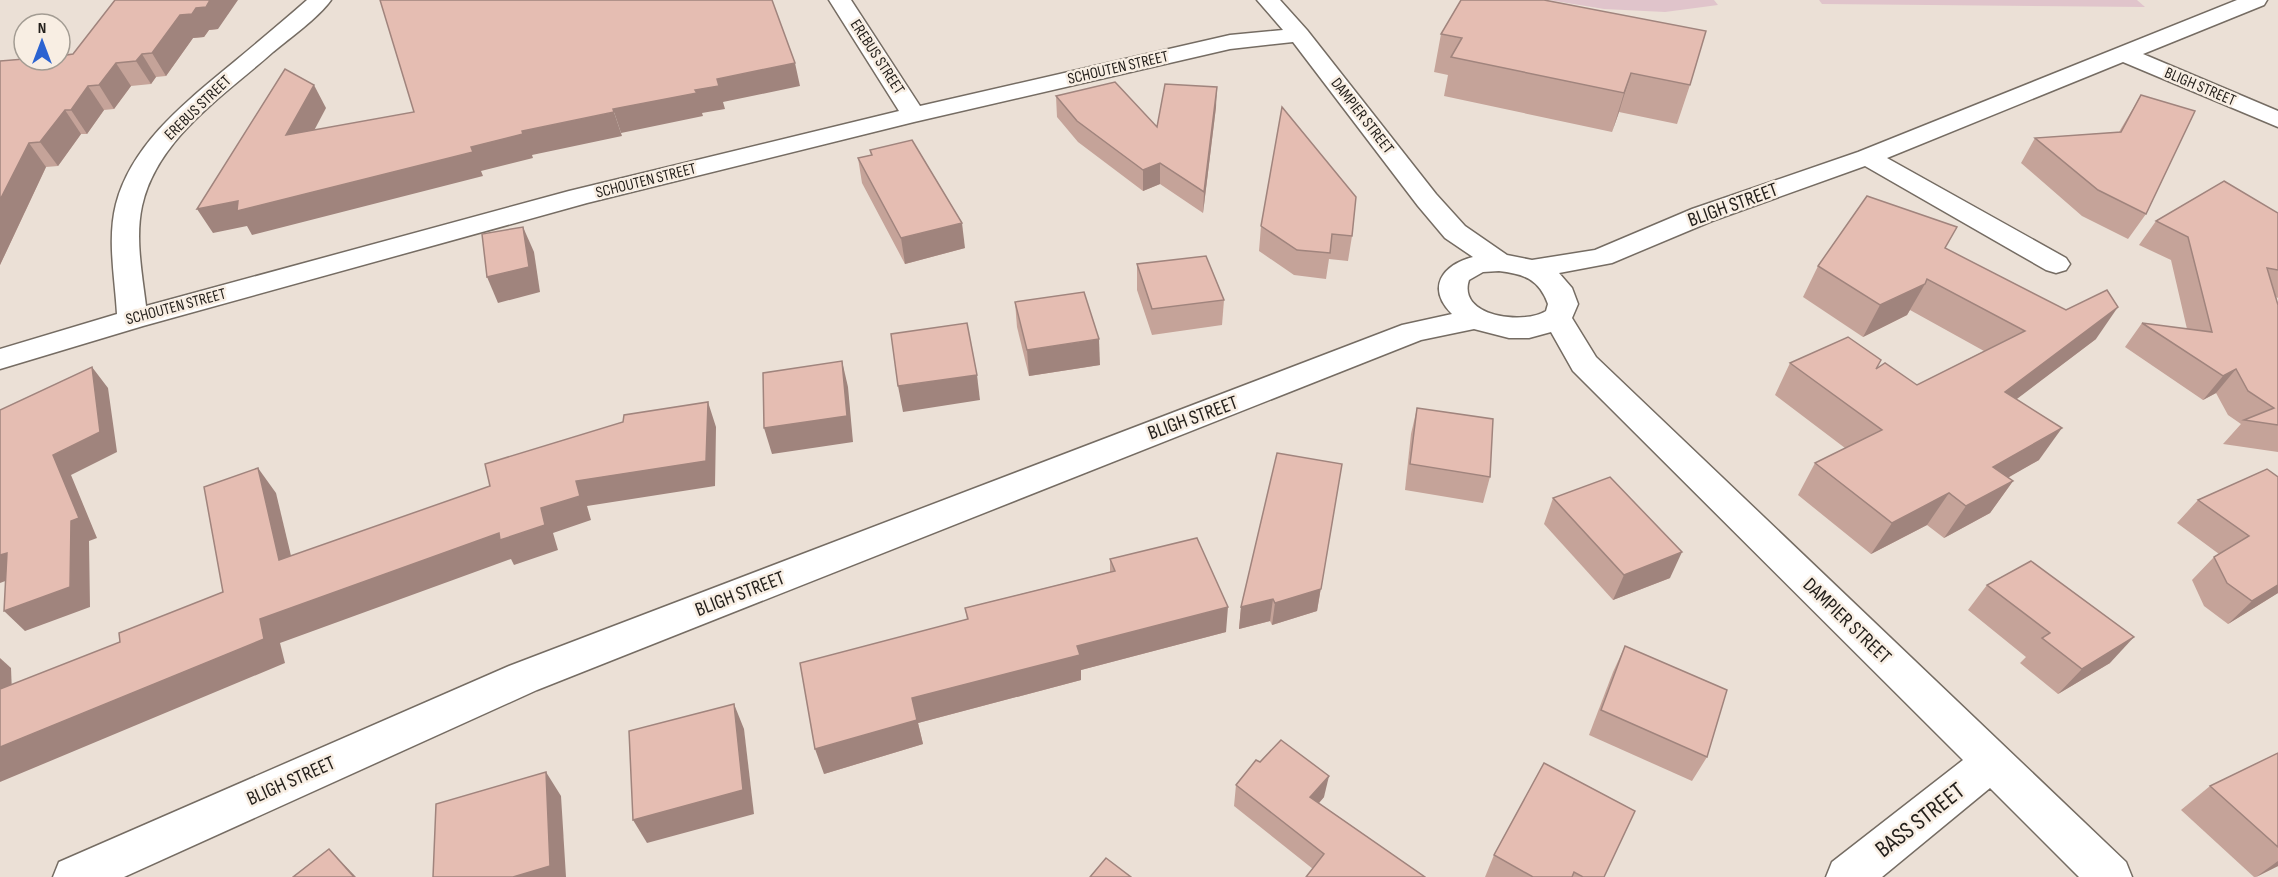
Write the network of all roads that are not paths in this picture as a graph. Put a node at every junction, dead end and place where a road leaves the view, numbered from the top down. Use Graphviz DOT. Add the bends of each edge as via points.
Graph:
graph roads {
  1 [pos="320,0"];
  2 [pos="840,0"];
  3 [pos="1268,0"];
  4 [pos="2256,0"];
  5 [pos="1299,35"];
  6 [pos="2122,53"];
  7 [pos="914,115"];
  8 [pos="2278,120"];
  9 [pos="1867,157"];
  10 [pos="1455,232"];
  11 [pos="1602,257"];
  12 [pos="1499,262"];
  13 [pos="2056,264"];
  14 [pos="1468,268"];
  15 [pos="1532,269"];
  16 [pos="1454,297"];
  17 [pos="1559,307"];
  18 [pos="132,319"];
  19 [pos="1474,319"];
  20 [pos="1511,329"];
  21 [pos="1413,332"];
  22 [pos="0,359"];
  23 [pos="1584,364"];
  24 [pos="1992,762"];
  25 [pos="75,877"];
  26 [pos="1848,877"];
  27 [pos="2110,877"];
  1 -- 18 [label="street, EREBUS STREET" via="180,122 139,179 126,224"];
  2 -- 7 [label="street, EREBUS STREET"];
  3 -- 5 [label="street, DAMPIER STREET"];
  4 -- 6 [label="street, BLIGH STREET"];
  5 -- 7 [label="street, SCHOUTEN STREET" via="1230,42"];
  5 -- 10 [label="street, DAMPIER STREET"];
  6 -- 8 [label="street, BLIGH STREET"];
  6 -- 9 [label="street, BLIGH STREET"];
  7 -- 18 [label="street, SCHOUTEN STREET" via="578,197"];
  9 -- 11 [label="street, BLIGH STREET" via="1702,215"];
  9 -- 13 [label="street"];
  10 -- 12 [label="street"];
  10 -- 14 [label="street"];
  11 -- 15 [label="street"];
  11 -- 17 [label="street"];
  12 -- 14 [label="street"];
  12 -- 15 [label="street"];
  14 -- 16 [label="street" via="1457,275 1452,285"];
  15 -- 17 [label="street" via="1556,286"];
  16 -- 19 [label="street"];
  16 -- 21 [label="street"];
  17 -- 20 [label="street" via="1547,324"];
  17 -- 23 [label="street"];
  18 -- 22 [label="street, SCHOUTEN STREET"];
  19 -- 20 [label="street"];
  19 -- 21 [label="street"];
  20 -- 23 [label="street"];
  21 -- 25 [label="street, BLIGH STREET" via="524,678"];
  23 -- 24 [label="street, DAMPIER STREET"];
  24 -- 26 [label="street, BASS STREET"];
  24 -- 27 [label="street, DAMPIER STREET"];
}
